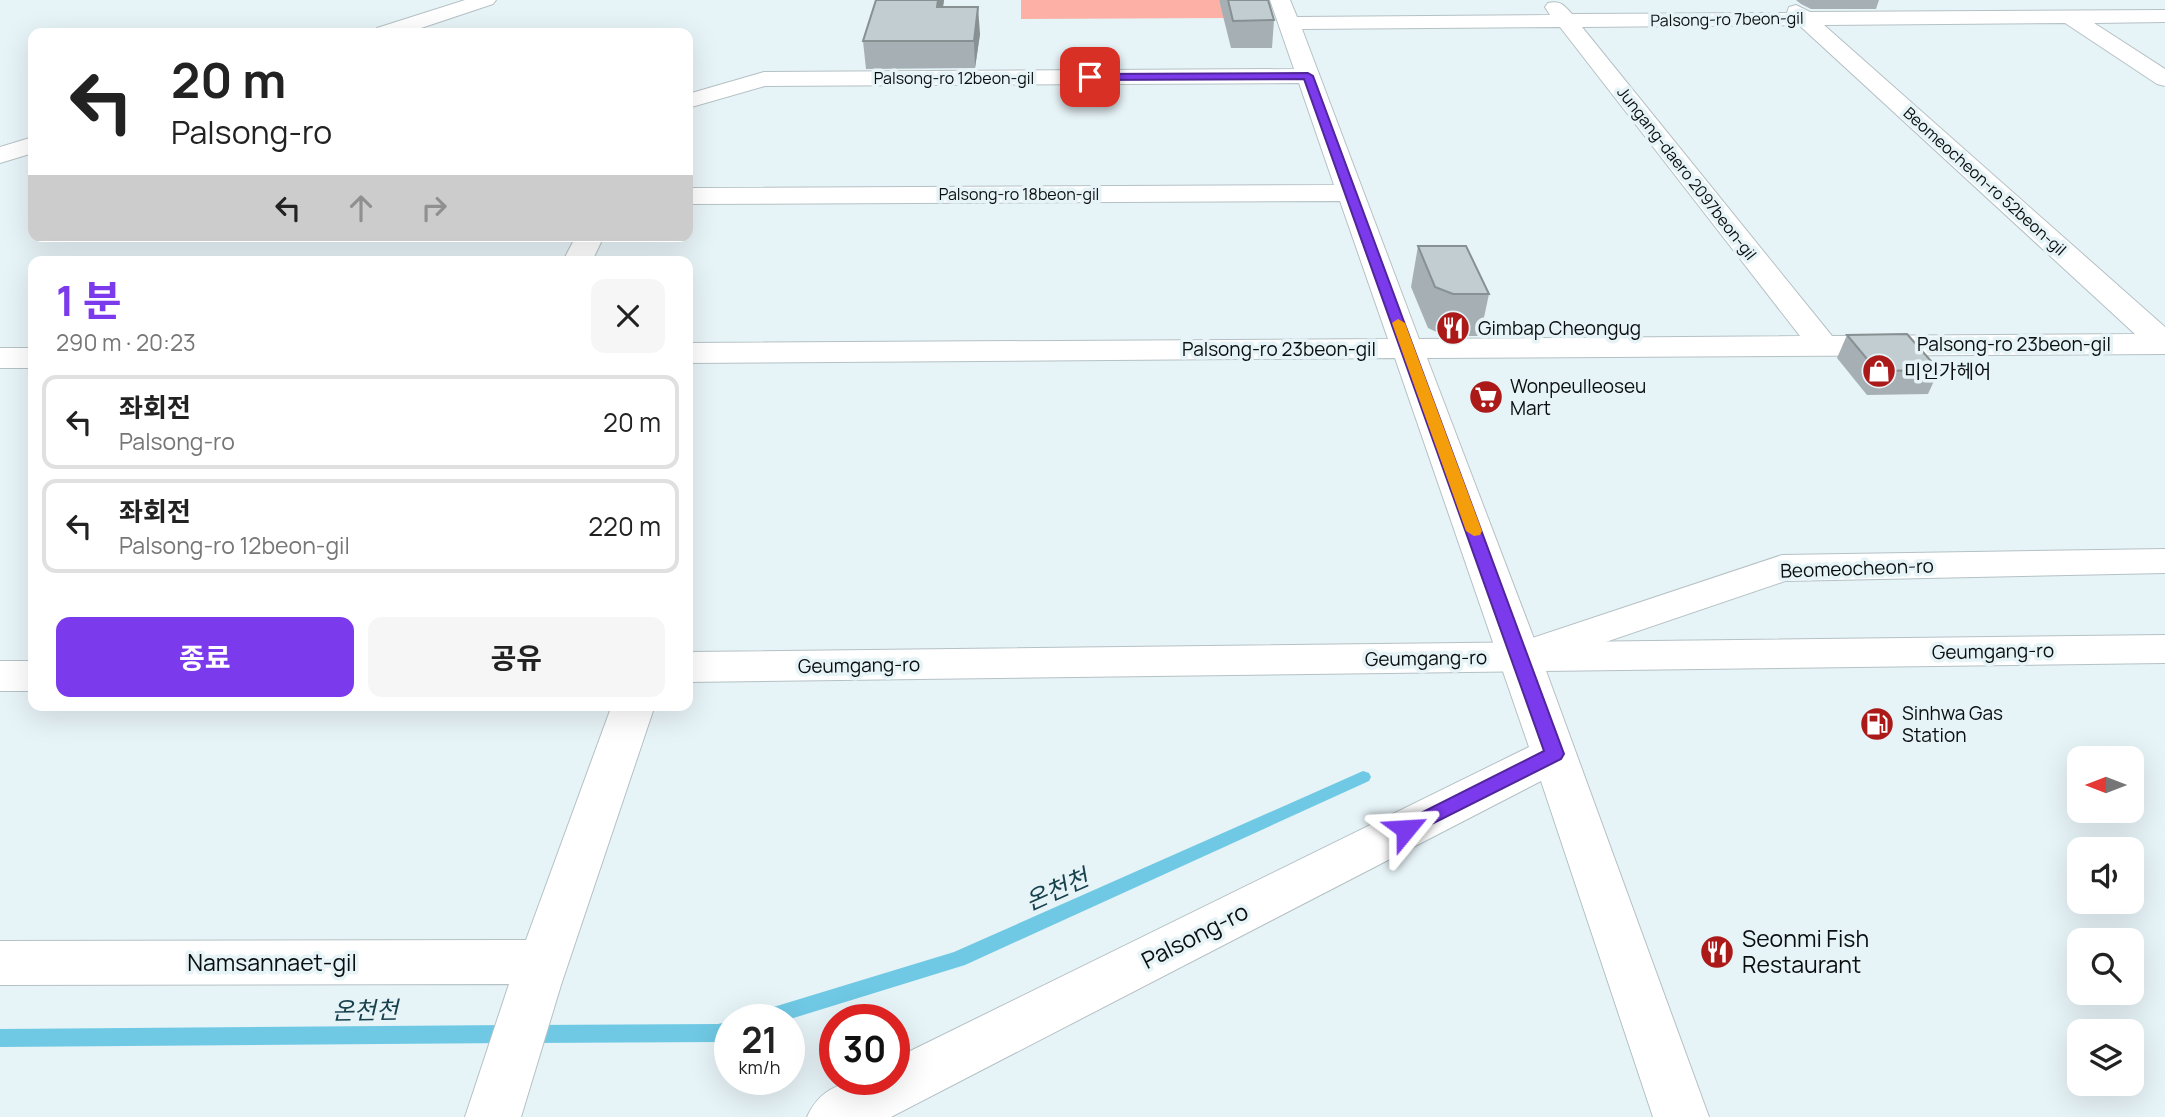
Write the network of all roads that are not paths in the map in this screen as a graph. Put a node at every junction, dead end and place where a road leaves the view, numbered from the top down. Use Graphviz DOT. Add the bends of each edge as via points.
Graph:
graph roads {
  1 [pos="486,0"];
  2 [pos="1549,0"];
  3 [pos="1784,0"];
  4 [pos="1284,12"];
  5 [pos="2165,16"];
  6 [pos="2070,17"];
  7 [pos="1805,19"];
  8 [pos="1566,21"];
  9 [pos="400,28"];
  10 [pos="1308,76"];
  11 [pos="2165,79"];
  12 [pos="693,99"];
  13 [pos="28,147"];
  14 [pos="0,155"];
  15 [pos="1350,193"];
  16 [pos="693,196"];
  17 [pos="2164,344"];
  18 [pos="1824,346"];
  19 [pos="1408,349"];
  20 [pos="693,354"];
  21 [pos="0,358"];
  22 [pos="28,358"];
  23 [pos="2165,561"];
  24 [pos="2165,649"];
  25 [pos="1520,657"];
  26 [pos="693,667"];
  27 [pos="0,676"];
  28 [pos="28,676"];
  29 [pos="632,711"];
  30 [pos="1555,754"];
  31 [pos="0,964"];
  32 [pos="539,974"];
  33 [pos="496,1108"];
  34 [pos="835,1117"];
  35 [pos="1681,1117"];
  1 -- 9 [label="street"];
  2 -- 8 [label="street, Jungang-daero 2097beon-gil"];
  3 -- 7 [label="street, Beomeocheon-ro 52beon-gil"];
  4 -- 8 [label="street, Palsong-ro 7beon-gil"];
  4 -- 10 [label="street"];
  5 -- 6 [label="street, Palsong-ro 7beon-gil"];
  6 -- 7 [label="street, Palsong-ro 7beon-gil"];
  6 -- 11 [label="street"];
  7 -- 8 [label="street, Palsong-ro 7beon-gil"];
  7 -- 17 [label="street, Beomeocheon-ro 52beon-gil"];
  8 -- 18 [label="street, Jungang-daero 2097beon-gil"];
  10 -- 12 [label="street, Palsong-ro 12beon-gil" via="764,79"];
  10 -- 15 [label="street"];
  13 -- 14 [label="street"];
  15 -- 16 [label="street, Palsong-ro 18beon-gil"];
  15 -- 19 [label="street"];
  17 -- 18 [label="street, Palsong-ro 23beon-gil"];
  18 -- 19 [label="street, Palsong-ro 23beon-gil"];
  19 -- 20 [label="street, Palsong-ro 23beon-gil"];
  19 -- 25 [label="street"];
  21 -- 22 [label="street"];
  23 -- 25 [label="street, Beomeocheon-ro" via="1782,568"];
  24 -- 25 [label="street, Geumgang-ro"];
  25 -- 26 [label="street, Geumgang-ro"];
  25 -- 30 [label="street"];
  27 -- 28 [label="street"];
  29 -- 32 [label="street"];
  30 -- 34 [label="street, Palsong-ro"];
  30 -- 35 [label="street"];
  31 -- 32 [label="street, Namsannaet-gil"];
  32 -- 33 [label="street"];
}
